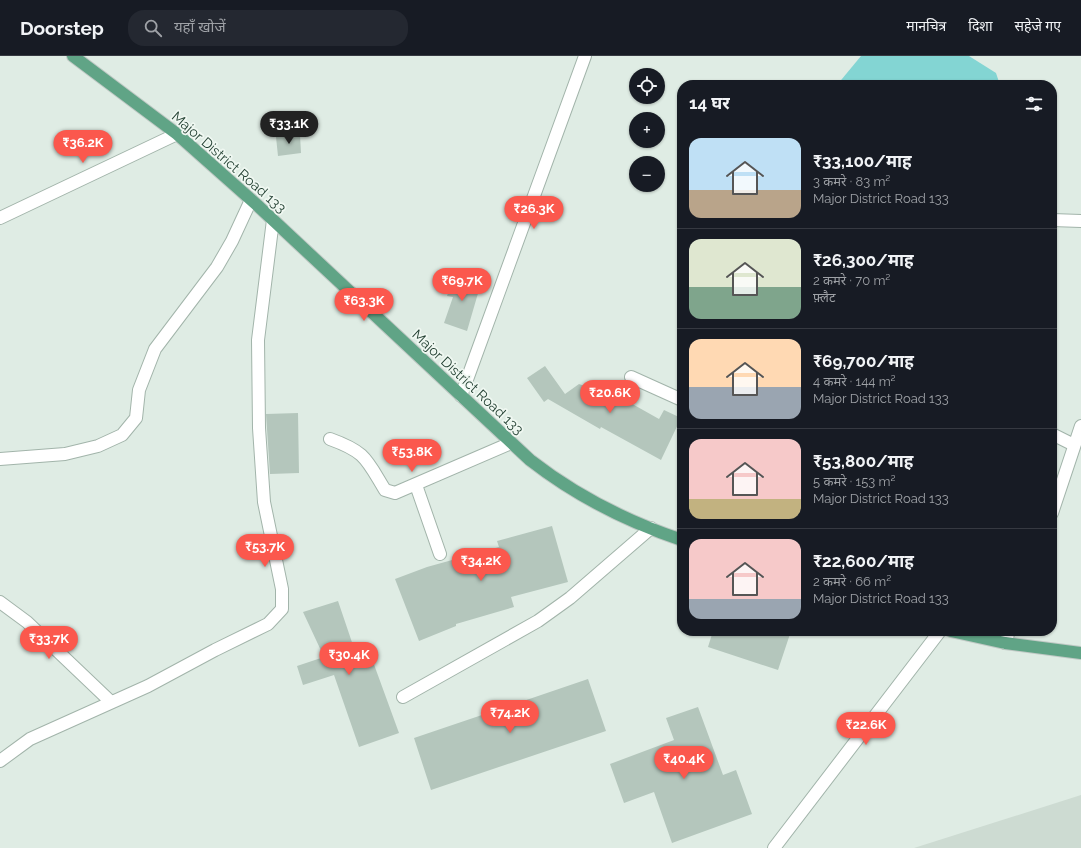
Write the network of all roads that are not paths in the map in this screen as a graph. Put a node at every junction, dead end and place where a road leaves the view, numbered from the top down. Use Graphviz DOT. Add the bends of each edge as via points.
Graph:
graph roads {
  1 [pos="73,56"];
  2 [pos="585,56"];
  3 [pos="177,134"];
  4 [pos="251,200"];
  5 [pos="0,218"];
  6 [pos="273,220"];
  7 [pos="1057,220"];
  8 [pos="1081,221"];
  9 [pos="630,377"];
  10 [pos="461,396"];
  11 [pos="677,398"];
  12 [pos="1081,426"];
  13 [pos="1057,436"];
  14 [pos="330,439"];
  15 [pos="511,443"];
  16 [pos="1074,445"];
  17 [pos="0,460"];
  18 [pos="416,485"];
  19 [pos="1057,498"];
  20 [pos="651,528"];
  21 [pos="677,538"];
  22 [pos="440,554"];
  23 [pos="0,602"];
  24 [pos="936,636"];
  25 [pos="974,636"];
  26 [pos="1007,636"];
  27 [pos="1005,643"];
  28 [pos="1081,653"];
  29 [pos="403,697"];
  30 [pos="111,702"];
  31 [pos="0,761"];
  32 [pos="774,848"];
  1 -- 3 [label="main road, Major District Road 133"];
  2 -- 10 [label="street"];
  3 -- 4 [label="main road, Major District Road 133"];
  3 -- 5 [label="street"];
  4 -- 6 [label="main road, Major District Road 133"];
  4 -- 17 [label="street" via="217,267 154,349 138,390 136,418 122,435 98,446 65,454"];
  6 -- 10 [label="main road, Major District Road 133"];
  6 -- 30 [label="street" via="258,340 259,428 264,502 282,589 282,609 268,624 148,686"];
  7 -- 8 [label="street"];
  9 -- 11 [label="street"];
  10 -- 15 [label="main road, Major District Road 133"];
  12 -- 16 [label="street"];
  13 -- 16 [label="street"];
  14 -- 18 [label="street" via="350,446 364,456 385,490 395,492"];
  15 -- 18 [label="street"];
  15 -- 20 [label="main road, Major District Road 133" via="549,474 591,500"];
  16 -- 19 [label="street"];
  18 -- 22 [label="street"];
  20 -- 21 [label="main road, Major District Road 133"];
  20 -- 29 [label="street" via="570,598 538,621"];
  23 -- 30 [label="street" via="27,622"];
  24 -- 32 [label="street"];
  25 -- 27 [label="main road"];
  26 -- 27 [label="street"];
  27 -- 28 [label="main road"];
  30 -- 31 [label="street" via="30,739"];
}
